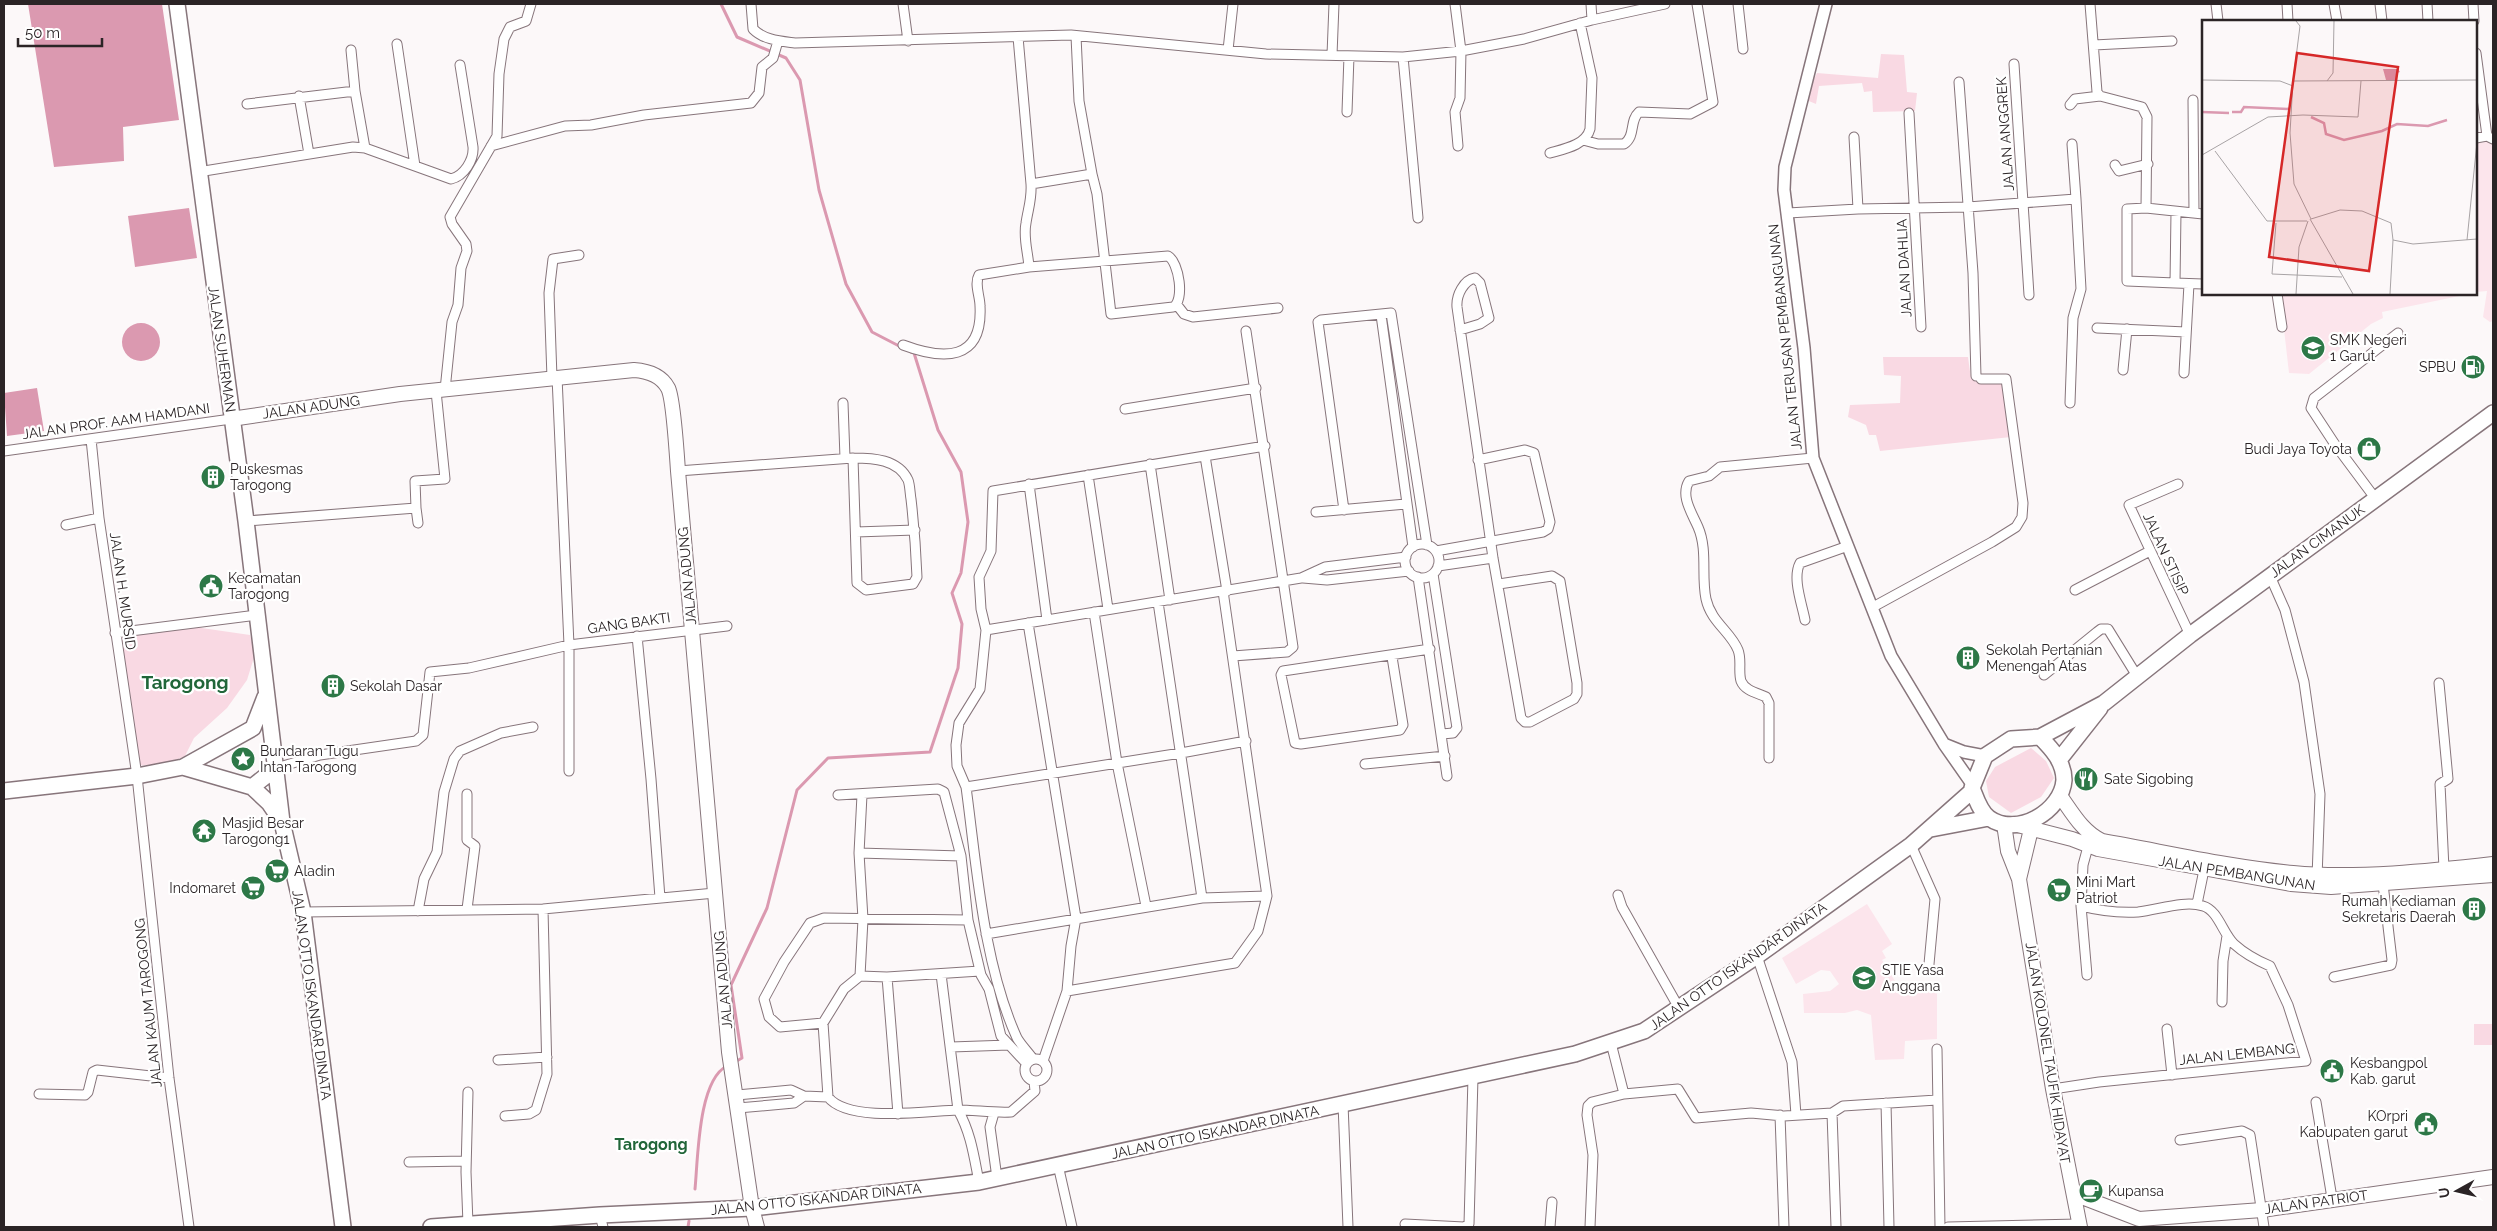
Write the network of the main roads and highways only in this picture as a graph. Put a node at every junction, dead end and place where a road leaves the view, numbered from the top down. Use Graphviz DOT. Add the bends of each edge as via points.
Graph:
graph roads {
  1 [pos="177,4"];
  2 [pos="2493,413"];
  3 [pos="232,419"];
  4 [pos="266,695"];
  5 [pos="2104,703"];
  6 [pos="253,728"];
  7 [pos="2040,737"];
  8 [pos="272,741"];
  9 [pos="207,753"];
  10 [pos="2059,760"];
  11 [pos="183,767"];
  12 [pos="276,768"];
  13 [pos="210,774"];
  14 [pos="252,787"];
  15 [pos="1972,787"];
  16 [pos="4,791"];
  17 [pos="2061,797"];
  18 [pos="1989,818"];
  19 [pos="282,822"];
  20 [pos="2009,824"];
  21 [pos="2079,824"];
  22 [pos="2032,825"];
  23 [pos="1930,829"];
  24 [pos="2072,839"];
  25 [pos="2091,841"];
  26 [pos="2493,864"];
  27 [pos="2453,872"];
  28 [pos="2493,876"];
  29 [pos="2019,879"];
  30 [pos="2317,880"];
  31 [pos="2493,1177"];
  32 [pos="2074,1194"];
  33 [pos="752,1208"];
  34 [pos="602,1221"];
  35 [pos="2160,1222"];
  36 [pos="2135,1223"];
  37 [pos="477,1225"];
  38 [pos="2080,1225"];
  39 [pos="343,1227"];
  40 [pos="431,1227"];
  41 [pos="757,1227"];
  1 -- 3 [label="main road, JALAN SUHERMAN"];
  2 -- 5 [label="main road, JALAN CIMANUK" via="2190,635"];
  3 -- 4 [label="main road, JALAN SUHERMAN"];
  3 -- 33 [label="main road, JALAN ADUNG" via="441,390 634,370 658,377 669,389 729,1052"];
  4 -- 6 [label="main road"];
  4 -- 8 [label="main road, JALAN SUHERMAN"];
  5 -- 7 [label="main road"];
  5 -- 10 [label="main road"];
  6 -- 8 [label="main road"];
  6 -- 9 [label="main road"];
  7 -- 10 [label="main road"];
  7 -- 15 [label="main road" via="2011,739 1985,756"];
  8 -- 12 [label="main road"];
  9 -- 11 [label="main road"];
  9 -- 13 [label="main road" via="206,764"];
  10 -- 17 [label="main road" via="2064,778"];
  11 -- 13 [label="main road, JALAN OTTO ISKANDAR DINATA"];
  11 -- 16 [label="main road, JALAN OTTO ISKANDAR DINATA" via="137,776"];
  12 -- 14 [label="main road"];
  12 -- 19 [label="main road"];
  13 -- 14 [label="main road, JALAN OTTO ISKANDAR DINATA"];
  14 -- 19 [label="main road, JALAN OTTO ISKANDAR DINATA"];
  15 -- 18 [label="main road"];
  15 -- 23 [label="main road, JALAN OTTO ISKANDAR DINATA"];
  17 -- 21 [label="main road, JALAN PEMBANGUNAN"];
  17 -- 22 [label="main road"];
  18 -- 20 [label="main road"];
  18 -- 23 [label="main road"];
  19 -- 39 [label="main road, JALAN OTTO ISKANDAR DINATA" via="303,912"];
  20 -- 22 [label="main road"];
  20 -- 29 [label="main road" via="2008,851"];
  21 -- 24 [label="main road"];
  21 -- 25 [label="main road, JALAN PEMBANGUNAN"];
  22 -- 24 [label="main road, JALAN PEMBANGUNAN"];
  22 -- 29 [label="main road"];
  23 -- 33 [label="main road, JALAN OTTO ISKANDAR DINATA" via="1757,956 1644,1031 1612,1043 1474,1077 979,1182"];
  24 -- 25 [label="main road, JALAN PEMBANGUNAN"];
  25 -- 30 [label="main road, JALAN PEMBANGUNAN" via="2098,849 2205,865 2291,884"];
  26 -- 27 [label="main road, JALAN PEMBANGUNAN"];
  27 -- 28 [label="main road, JALAN PEMBANGUNAN"];
  27 -- 30 [label="main road, JALAN PEMBANGUNAN"];
  27 -- 30 [label="main road, JALAN PEMBANGUNAN" via="2383,884"];
  29 -- 32 [label="main road, JALAN KOLONEL TAUFIK HIDAYAT" via="2067,1170"];
  31 -- 35 [label="main road, JALAN PATRIOT"];
  32 -- 36 [label="main road, JALAN PATRIOT"];
  32 -- 38 [label="main road, JALAN KOLONEL TAUFIK HIDAYAT"];
  33 -- 34 [label="main road, JALAN OTTO ISKANDAR DINATA"];
  33 -- 41 [label="main road, JALAN ADUNG"];
  34 -- 37 [label="main road, JALAN OTTO ISKANDAR DINATA"];
  35 -- 36 [label="main road, JALAN PATRIOT"];
  37 -- 40 [label="main road, JALAN OTTO ISKANDAR DINATA"];
}
